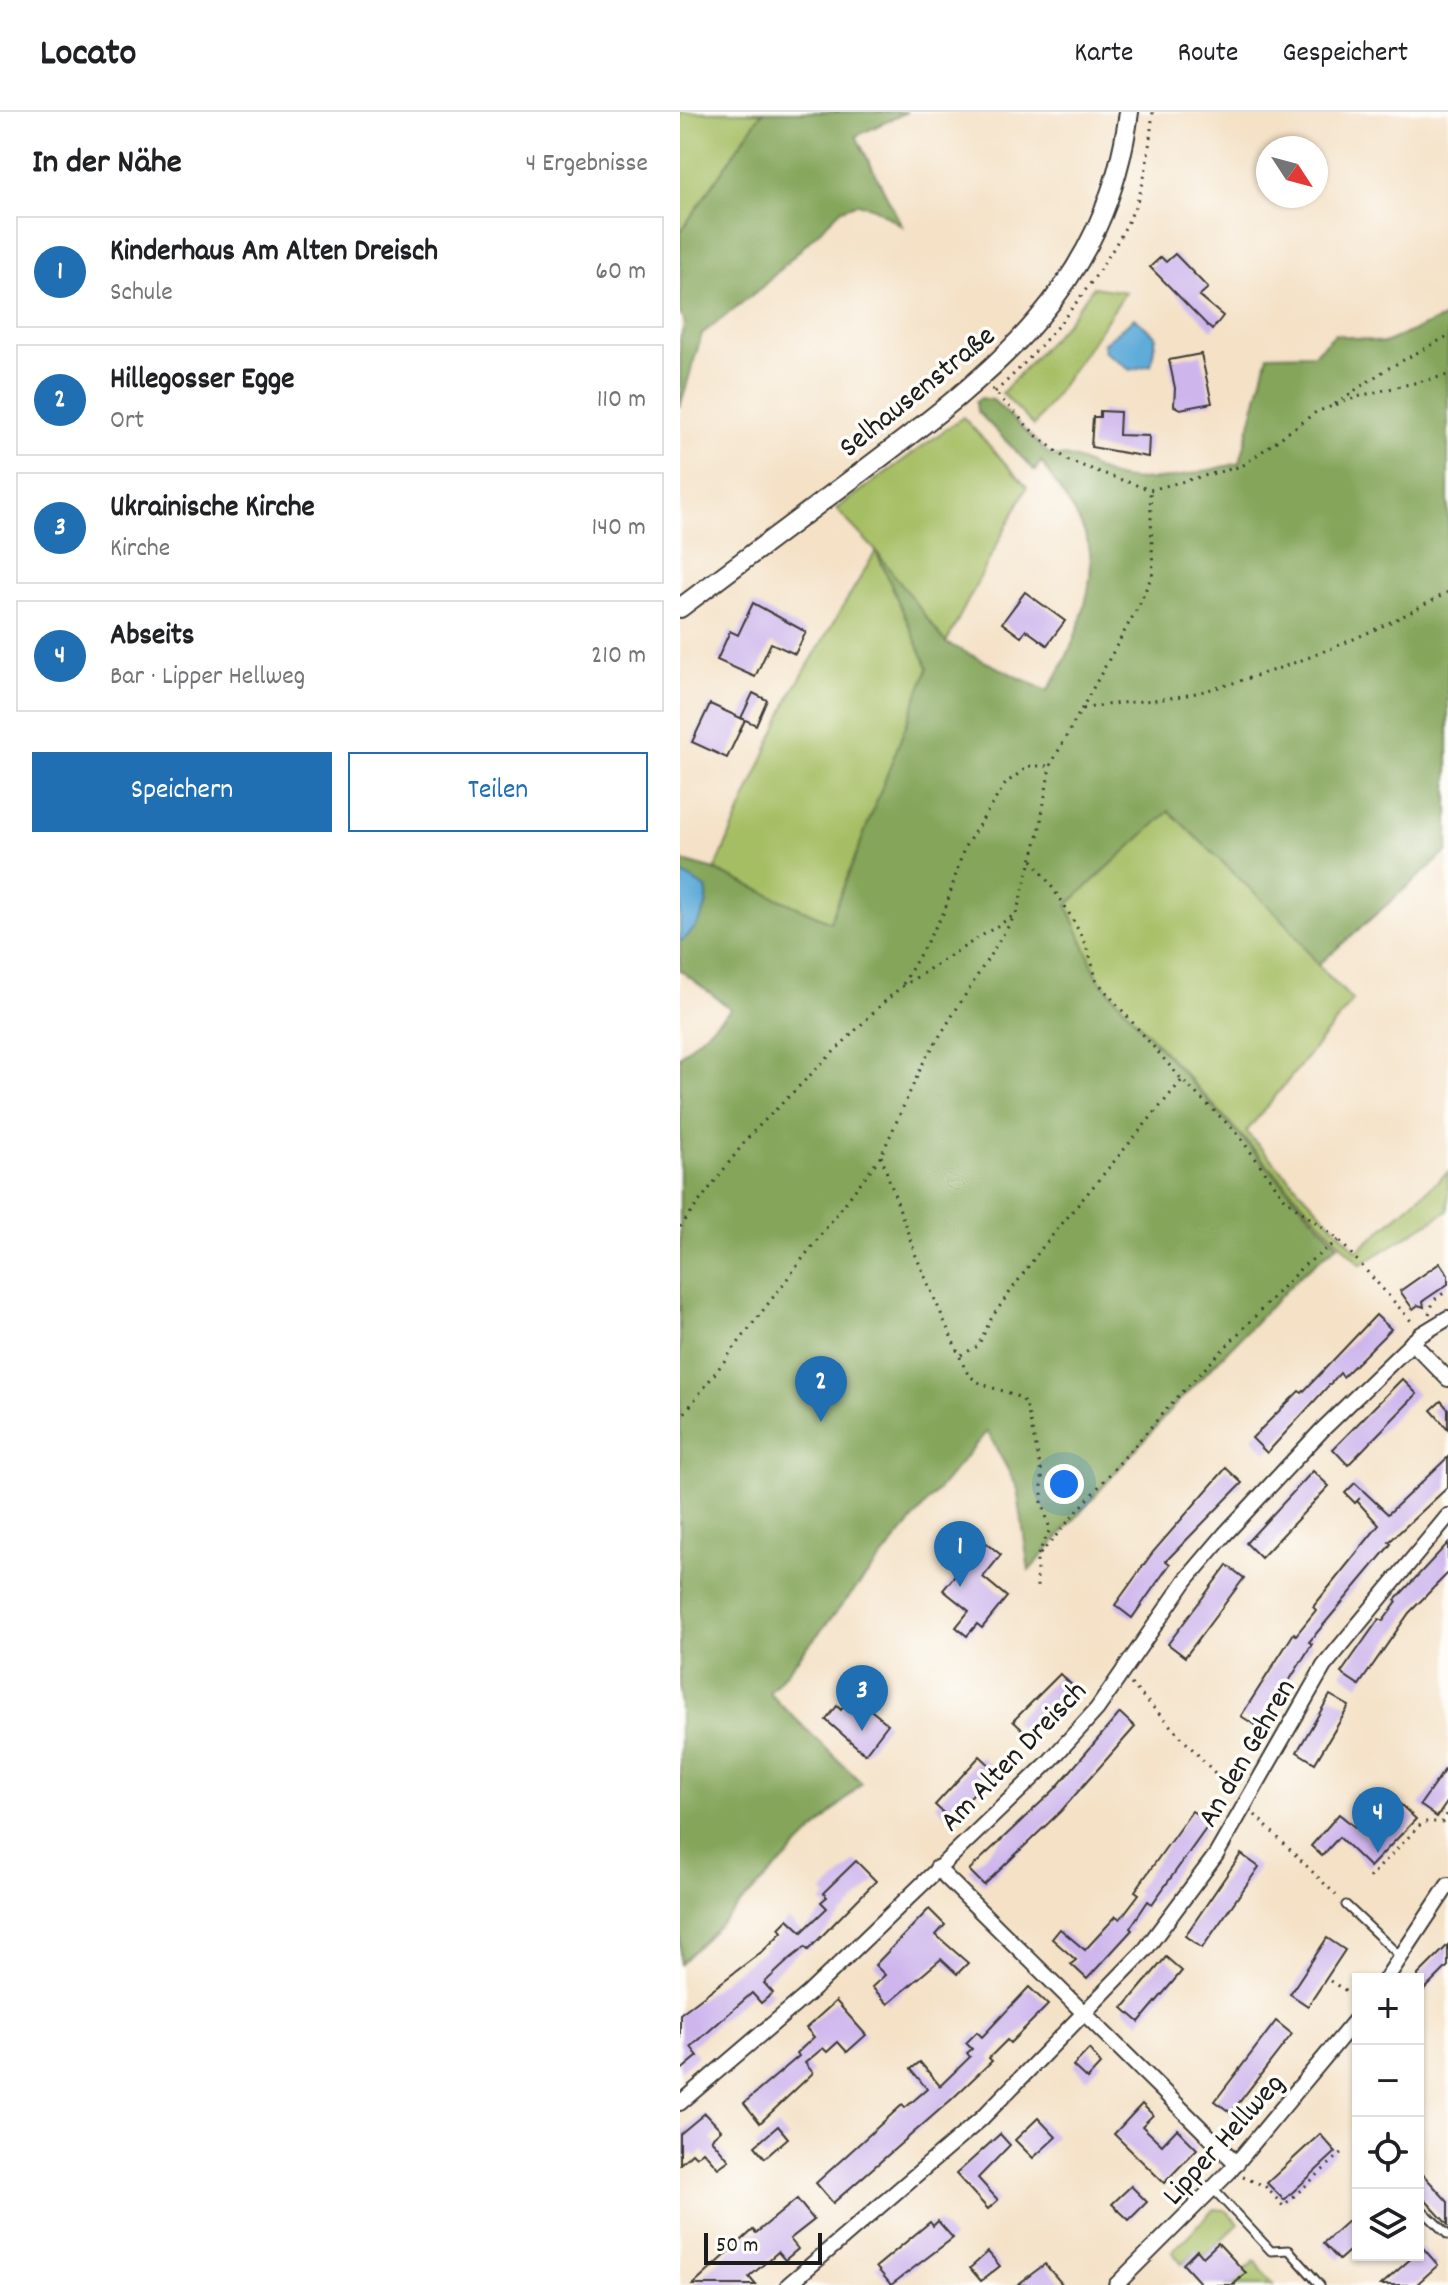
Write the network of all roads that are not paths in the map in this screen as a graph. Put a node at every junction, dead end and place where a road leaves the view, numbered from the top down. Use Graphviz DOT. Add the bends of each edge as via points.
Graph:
graph roads {
  1 [pos="1129,112"];
  2 [pos="680,608"];
  3 [pos="1448,1318"];
  4 [pos="1421,1334"];
  5 [pos="1448,1379"];
  6 [pos="1448,1516"];
  7 [pos="937,1868"];
  8 [pos="1448,1885"];
  9 [pos="1346,1905"];
  10 [pos="1401,1957"];
  11 [pos="1390,1973"];
  12 [pos="1086,2013"];
  13 [pos="1352,2024"];
  14 [pos="680,2103"];
  15 [pos="1234,2168"];
  16 [pos="1214,2190"];
  17 [pos="1424,2212"];
  18 [pos="1448,2235"];
  19 [pos="788,2285"];
  20 [pos="1116,2285"];
  21 [pos="1320,2285"];
  1 -- 2 [label="street, Selhausenstraße" via="1120,167 1100,224 1073,273 1019,342 957,400"];
  3 -- 4 [label="street, Am Alten Dreisch"];
  4 -- 5 [label="street"];
  4 -- 7 [label="street, Am Alten Dreisch" via="1322,1430 1210,1551 1065,1746"];
  6 -- 12 [label="street, An den Gehren" via="1324,1666 1216,1855 1165,1926"];
  7 -- 12 [label="street"];
  7 -- 14 [label="street, Am Alten Dreisch" via="809,1993"];
  8 -- 10 [label="street"];
  9 -- 10 [label="lane"];
  10 -- 11 [label="street"];
  12 -- 15 [label="street"];
  12 -- 19 [label="street, An den Gehren" via="949,2148"];
  13 -- 15 [label="street, Lipper Hellweg"];
  15 -- 16 [label="street, Lipper Hellweg"];
  16 -- 20 [label="street, Lipper Hellweg"];
  16 -- 21 [label="lane" via="1271,2251 1289,2250"];
  17 -- 18 [label="lane"];
}
